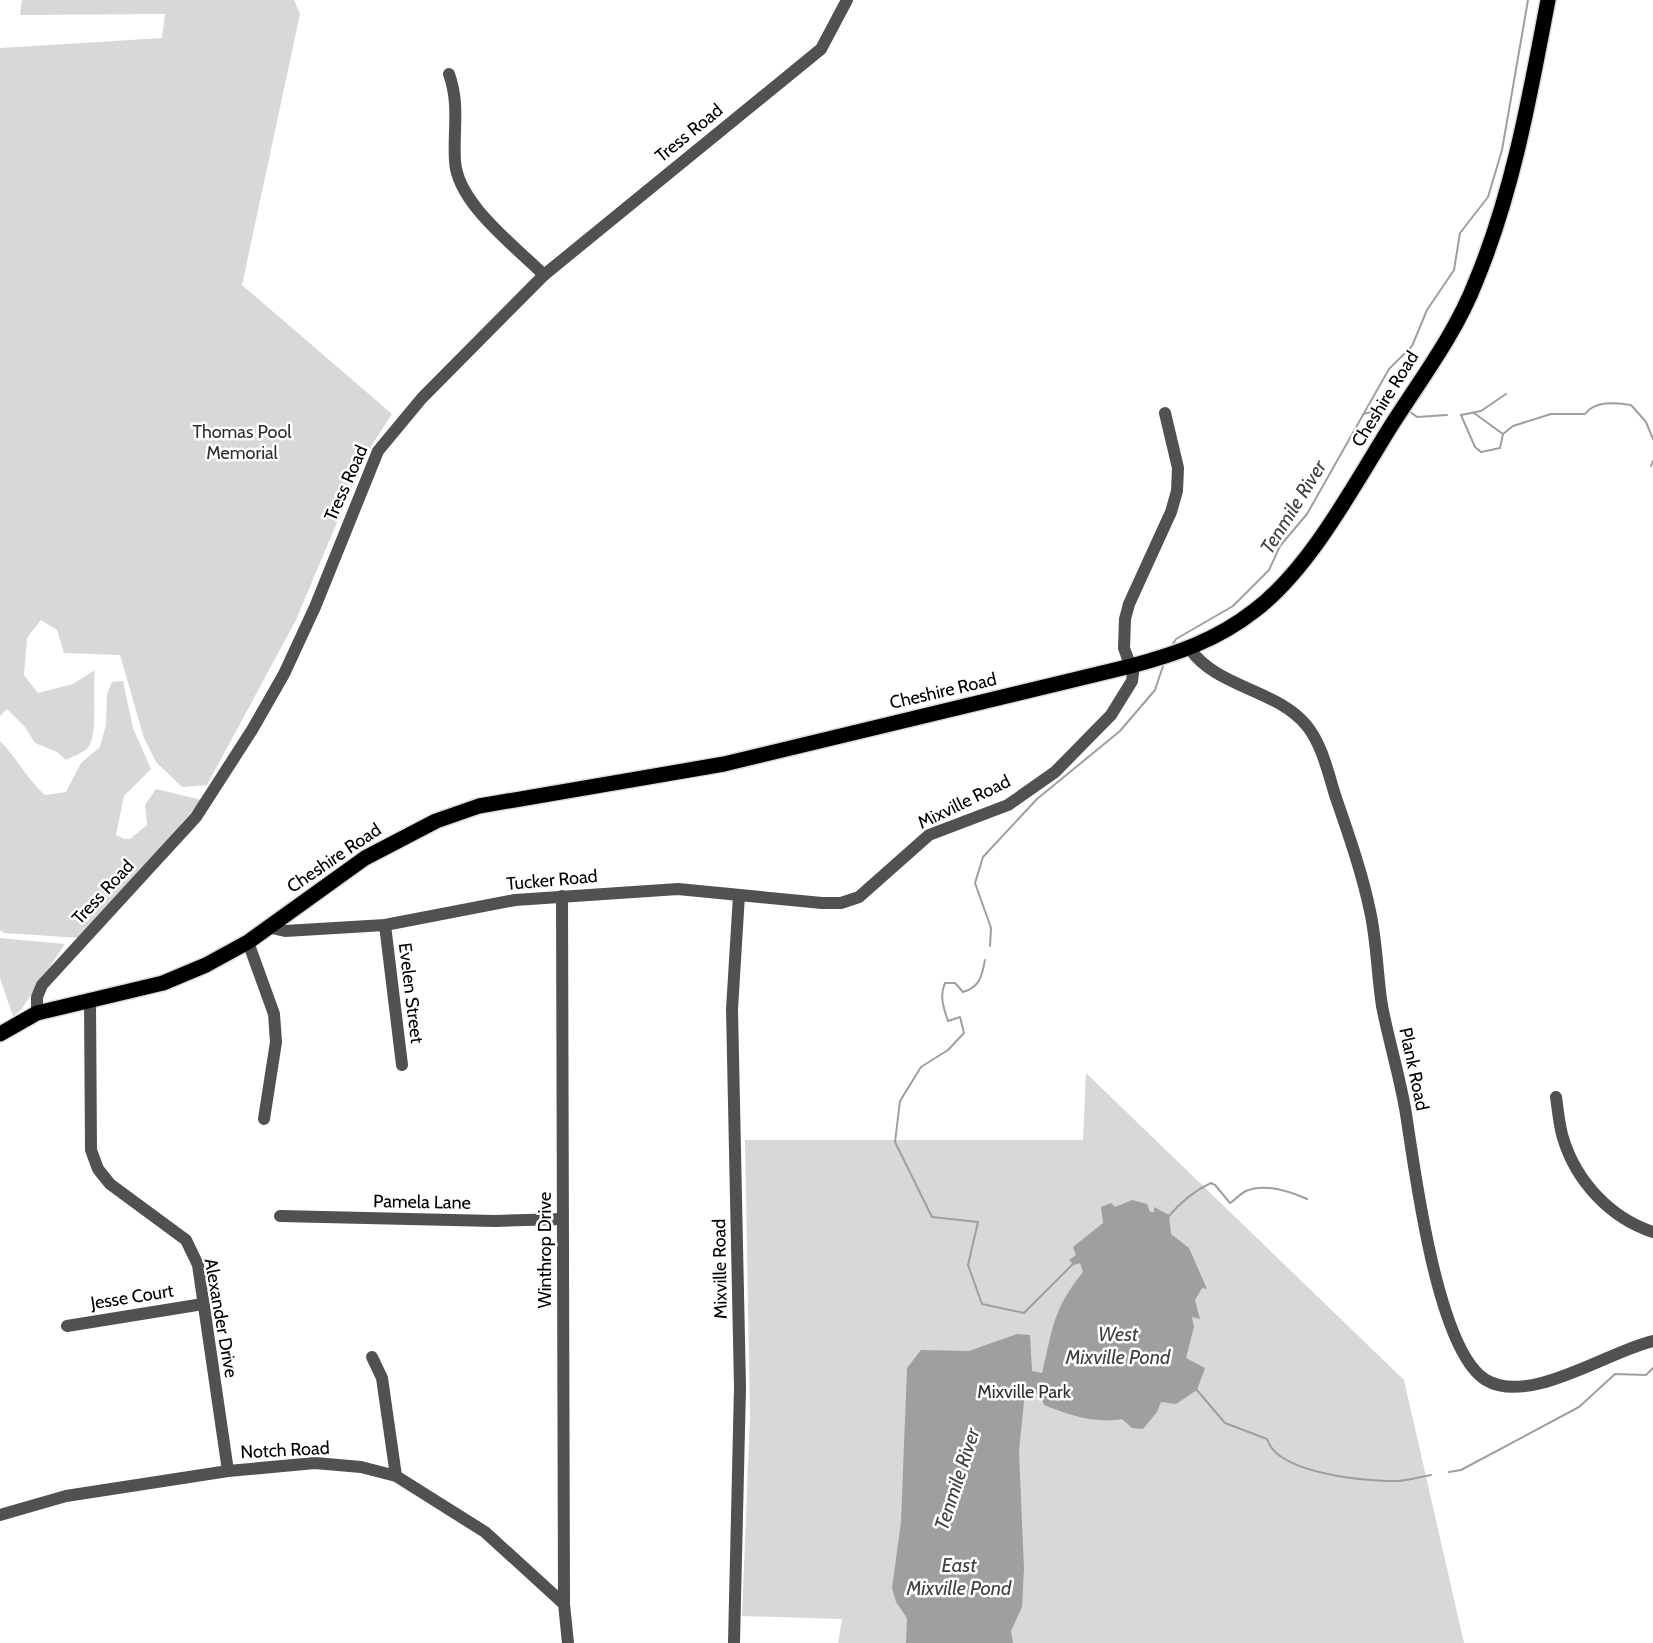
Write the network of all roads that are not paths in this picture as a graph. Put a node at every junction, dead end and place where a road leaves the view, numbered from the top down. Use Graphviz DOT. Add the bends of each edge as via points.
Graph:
graph roads {
  1 [pos="847,0"];
  2 [pos="1548,0"];
  3 [pos="449,75"];
  4 [pos="544,274"];
  5 [pos="1165,413"];
  6 [pos="1190,649"];
  7 [pos="1131,666"];
  8 [pos="739,895"];
  9 [pos="562,896"];
  10 [pos="841,903"];
  11 [pos="384,925"];
  12 [pos="268,927"];
  13 [pos="248,942"];
  14 [pos="90,1000"];
  15 [pos="37,1013"];
  16 [pos="0,1034"];
  17 [pos="402,1065"];
  18 [pos="1556,1097"];
  19 [pos="264,1119"];
  20 [pos="280,1216"];
  21 [pos="562,1219"];
  22 [pos="1653,1232"];
  23 [pos="203,1304"];
  24 [pos="66,1326"];
  25 [pos="1653,1341"];
  26 [pos="372,1357"];
  27 [pos="228,1471"];
  28 [pos="396,1476"];
  29 [pos="0,1515"];
  30 [pos="564,1604"];
  31 [pos="568,1643"];
  32 [pos="734,1643"];
  1 -- 4 [label="street, Tress Road" via="821,49"];
  2 -- 6 [label="main road, Cheshire Road" via="1513,170 1476,282 1455,325 1291,576 1255,611"];
  3 -- 4 [label="street" via="456,95 455,162 459,179 477,207"];
  4 -- 15 [label="street, Tress Road" via="422,398 378,451 315,607 252,730 196,817 42,985"];
  5 -- 7 [label="street" via="1178,468 1177,491 1125,619 1124,648"];
  6 -- 7 [label="main road, Cheshire Road"];
  6 -- 25 [label="street, Plank Road" via="1211,668 1295,713 1322,754 1370,911 1383,1009 1401,1084 1433,1261 1452,1331 1468,1363 1486,1380 1523,1386"];
  7 -- 10 [label="street, Mixville Road" via="1132,681 1112,715 1054,772 1008,805 929,835 859,897"];
  7 -- 12 [label="main road, Cheshire Road" via="724,764 479,806 436,822 364,858"];
  8 -- 9 [label="street, Tucker Road" via="678,889"];
  8 -- 10 [label="street, Tucker Road"];
  8 -- 32 [label="street, Mixville Road" via="732,1009 740,1387"];
  9 -- 11 [label="street, Tucker Road" via="515,900"];
  9 -- 21 [label="street, Winthrop Drive"];
  11 -- 12 [label="street, Tucker Road" via="285,931"];
  11 -- 17 [label="street, Evelen Street"];
  12 -- 13 [label="main road, Cheshire Road"];
  13 -- 14 [label="main road, Cheshire Road" via="206,966 163,983"];
  13 -- 19 [label="street" via="274,1014 276,1042"];
  14 -- 15 [label="main road, Cheshire Road"];
  14 -- 23 [label="street, Alexander Drive" via="91,1150 98,1169 110,1184 186,1240 198,1265"];
  15 -- 16 [label="main road, Cheshire Road"];
  18 -- 22 [label="street" via="1563,1138 1586,1186 1634,1225"];
  20 -- 21 [label="street, Pamela Lane"];
  21 -- 30 [label="street, Winthrop Drive"];
  23 -- 24 [label="street, Jesse Court"];
  23 -- 27 [label="street, Alexander Drive"];
  26 -- 28 [label="street" via="382,1378"];
  27 -- 28 [label="street, Notch Road" via="315,1463 361,1467"];
  27 -- 29 [label="street, Notch Road" via="66,1496"];
  28 -- 30 [label="street, Notch Road" via="485,1532"];
  30 -- 31 [label="street"];
}
